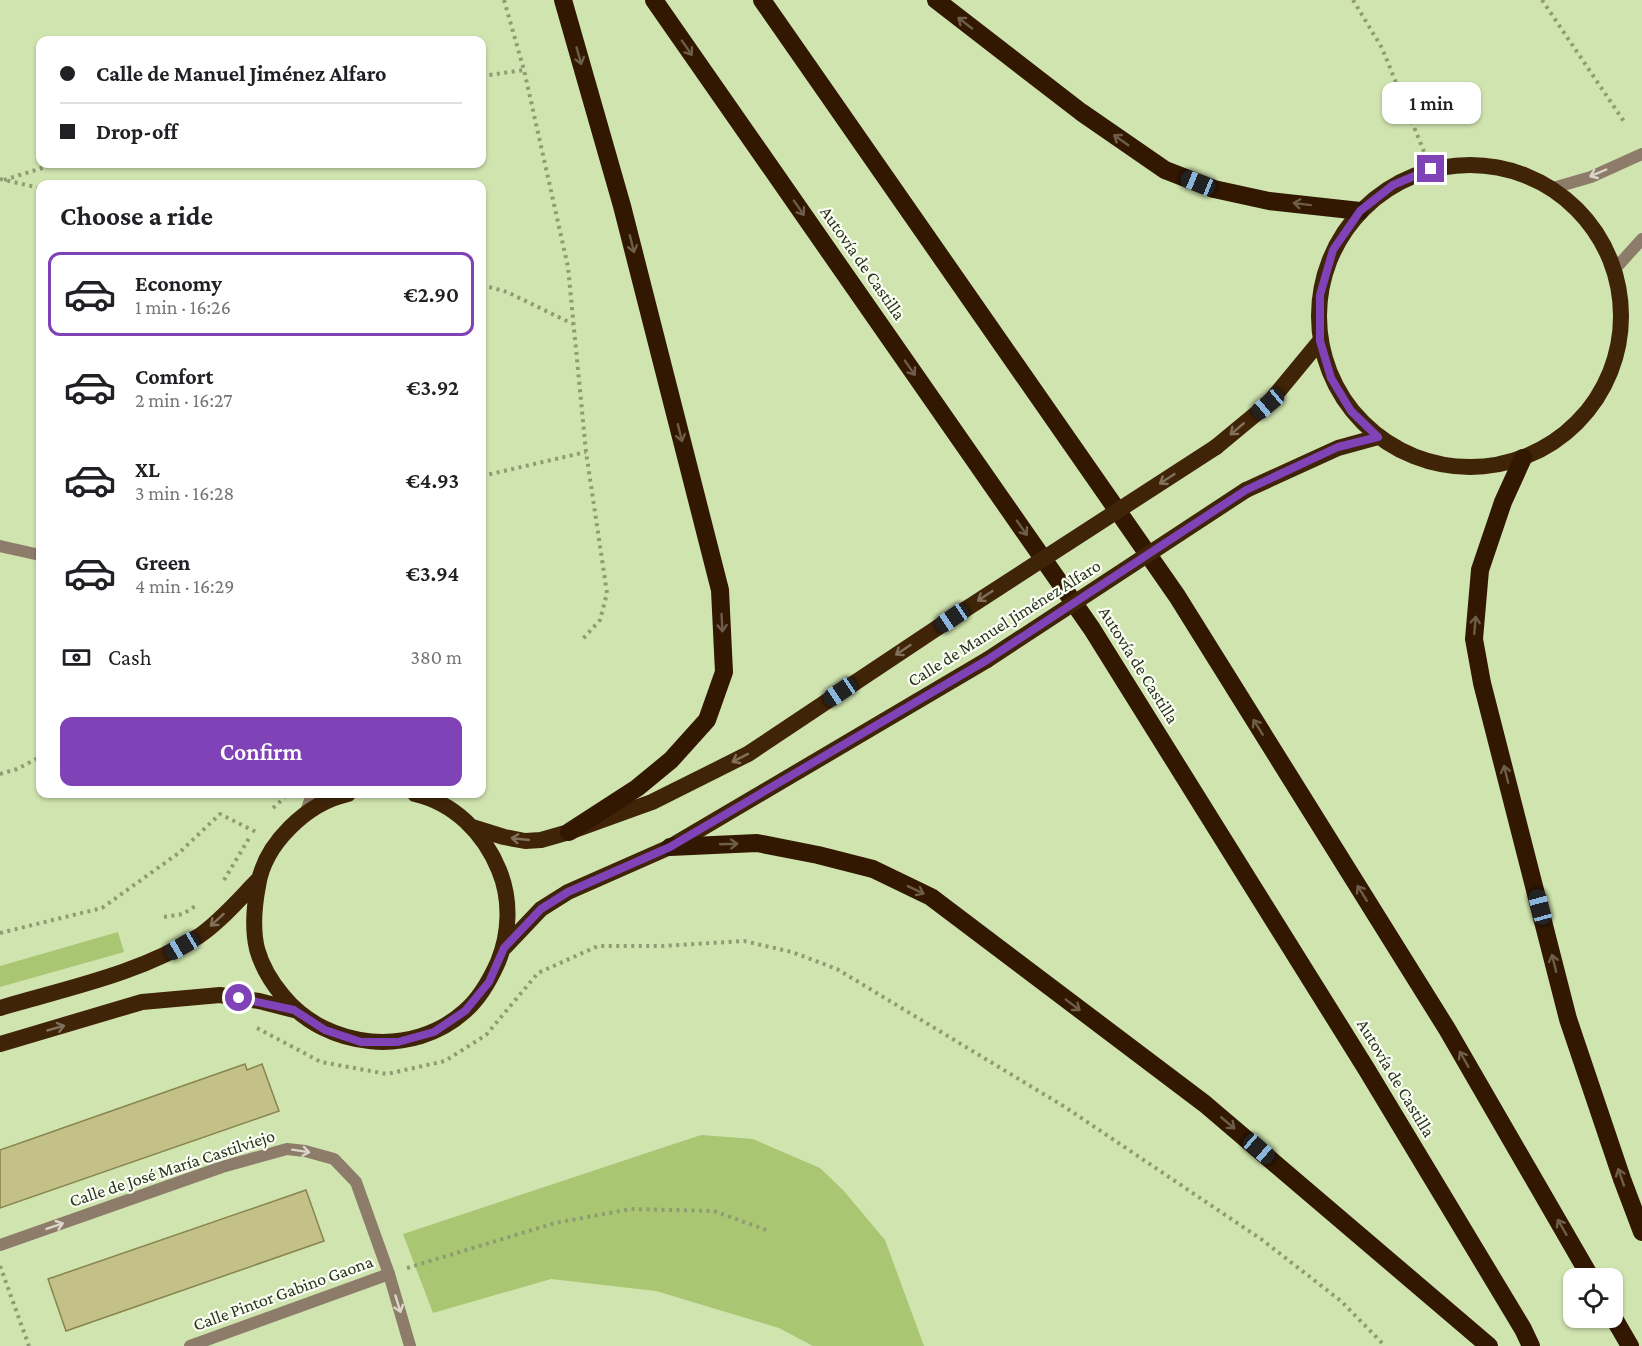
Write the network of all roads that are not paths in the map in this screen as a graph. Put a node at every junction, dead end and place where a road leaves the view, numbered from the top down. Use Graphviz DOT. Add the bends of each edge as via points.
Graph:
graph roads {
  1 [pos="563,0"];
  2 [pos="654,0"];
  3 [pos="762,0"];
  4 [pos="936,0"];
  5 [pos="1642,154"];
  6 [pos="1553,188"];
  7 [pos="1360,211"];
  8 [pos="1642,238"];
  9 [pos="1615,269"];
  10 [pos="1320,341"];
  11 [pos="1378,437"];
  12 [pos="1523,458"];
  13 [pos="0,546"];
  14 [pos="36,554"];
  15 [pos="311,798"];
  16 [pos="332,798"];
  17 [pos="429,798"];
  18 [pos="306,812"];
  19 [pos="472,827"];
  20 [pos="569,832"];
  21 [pos="670,847"];
  22 [pos="259,879"];
  23 [pos="504,948"];
  24 [pos="0,1008"];
  25 [pos="294,1010"];
  26 [pos="0,1044"];
  27 [pos="1642,1232"];
  28 [pos="0,1245"];
  29 [pos="1585,1268"];
  30 [pos="389,1274"];
  31 [pos="1620,1328"];
  32 [pos="190,1346"];
  33 [pos="410,1346"];
  34 [pos="1489,1346"];
  35 [pos="1531,1346"];
  36 [pos="1630,1346"];
  1 -- 20 [label="highway, one-way" via="622,206 720,590 724,672 706,720 671,760 637,788"];
  2 -- 35 [label="highway, Autovía de Castilla, one-way" via="1092,629 1368,1070"];
  29 -- 3 [label="highway, one-way" via="1447,1029 1177,597"];
  7 -- 4 [label="highway, one-way" via="1269,201 1214,189 1165,170 1081,112"];
  5 -- 6 [label="street, one-way" via="1591,177"];
  6 -- 7 [label="highway" via="1514,170 1484,165 1431,169 1393,185"];
  6 -- 9 [label="highway" via="1579,210 1600,237"];
  7 -- 10 [label="highway" via="1333,250 1320,295"];
  8 -- 9 [label="street"];
  9 -- 12 [label="highway" via="1622,314 1615,360 1595,402 1563,436"];
  10 -- 11 [label="highway" via="1331,378 1351,411"];
  10 -- 20 [label="highway, Calle de Manuel Jiménez Alfaro, one-way, bridge" via="1268,404 1216,447 748,754 652,802"];
  11 -- 12 [label="highway" via="1423,461 1473,468"];
  11 -- 21 [label="highway, Calle de Manuel Jiménez Alfaro, bridge" via="1338,447 1246,490 987,660"];
  27 -- 12 [label="highway, one-way" via="1568,1019 1474,639 1480,570"];
  13 -- 14 [label="street"];
  15 -- 18 [label="street"];
  16 -- 18 [label="highway"];
  17 -- 19 [label="highway"];
  18 -- 22 [label="highway" via="277,842"];
  20 -- 19 [label="highway, Calle de Manuel Jiménez Alfaro, one-way" via="525,841"];
  19 -- 23 [label="highway" via="492,853 504,883 508,916"];
  21 -- 23 [label="highway, Calle de Manuel Jiménez Alfaro" via="568,892 541,909"];
  21 -- 34 [label="highway, one-way" via="757,843 873,869 931,897 1206,1104"];
  22 -- 24 [label="highway, one-way" via="201,934 163,957"];
  22 -- 25 [label="highway" via="253,914 257,949 272,982"];
  23 -- 25 [label="highway" via="489,982 465,1011 434,1032 398,1042 361,1042 325,1030"];
  26 -- 25 [label="highway, one-way" via="142,1002 220,995"];
  28 -- 30 [label="street, Calle de José María Castilviejo, one-way" via="222,1167 287,1149 334,1159 356,1182"];
  30 -- 32 [label="street, Calle Pintor Gabino Gaona"];
  30 -- 33 [label="street, Calle de José María Castilviejo, one-way"];
  31 -- 36 [label="highway"];
}
